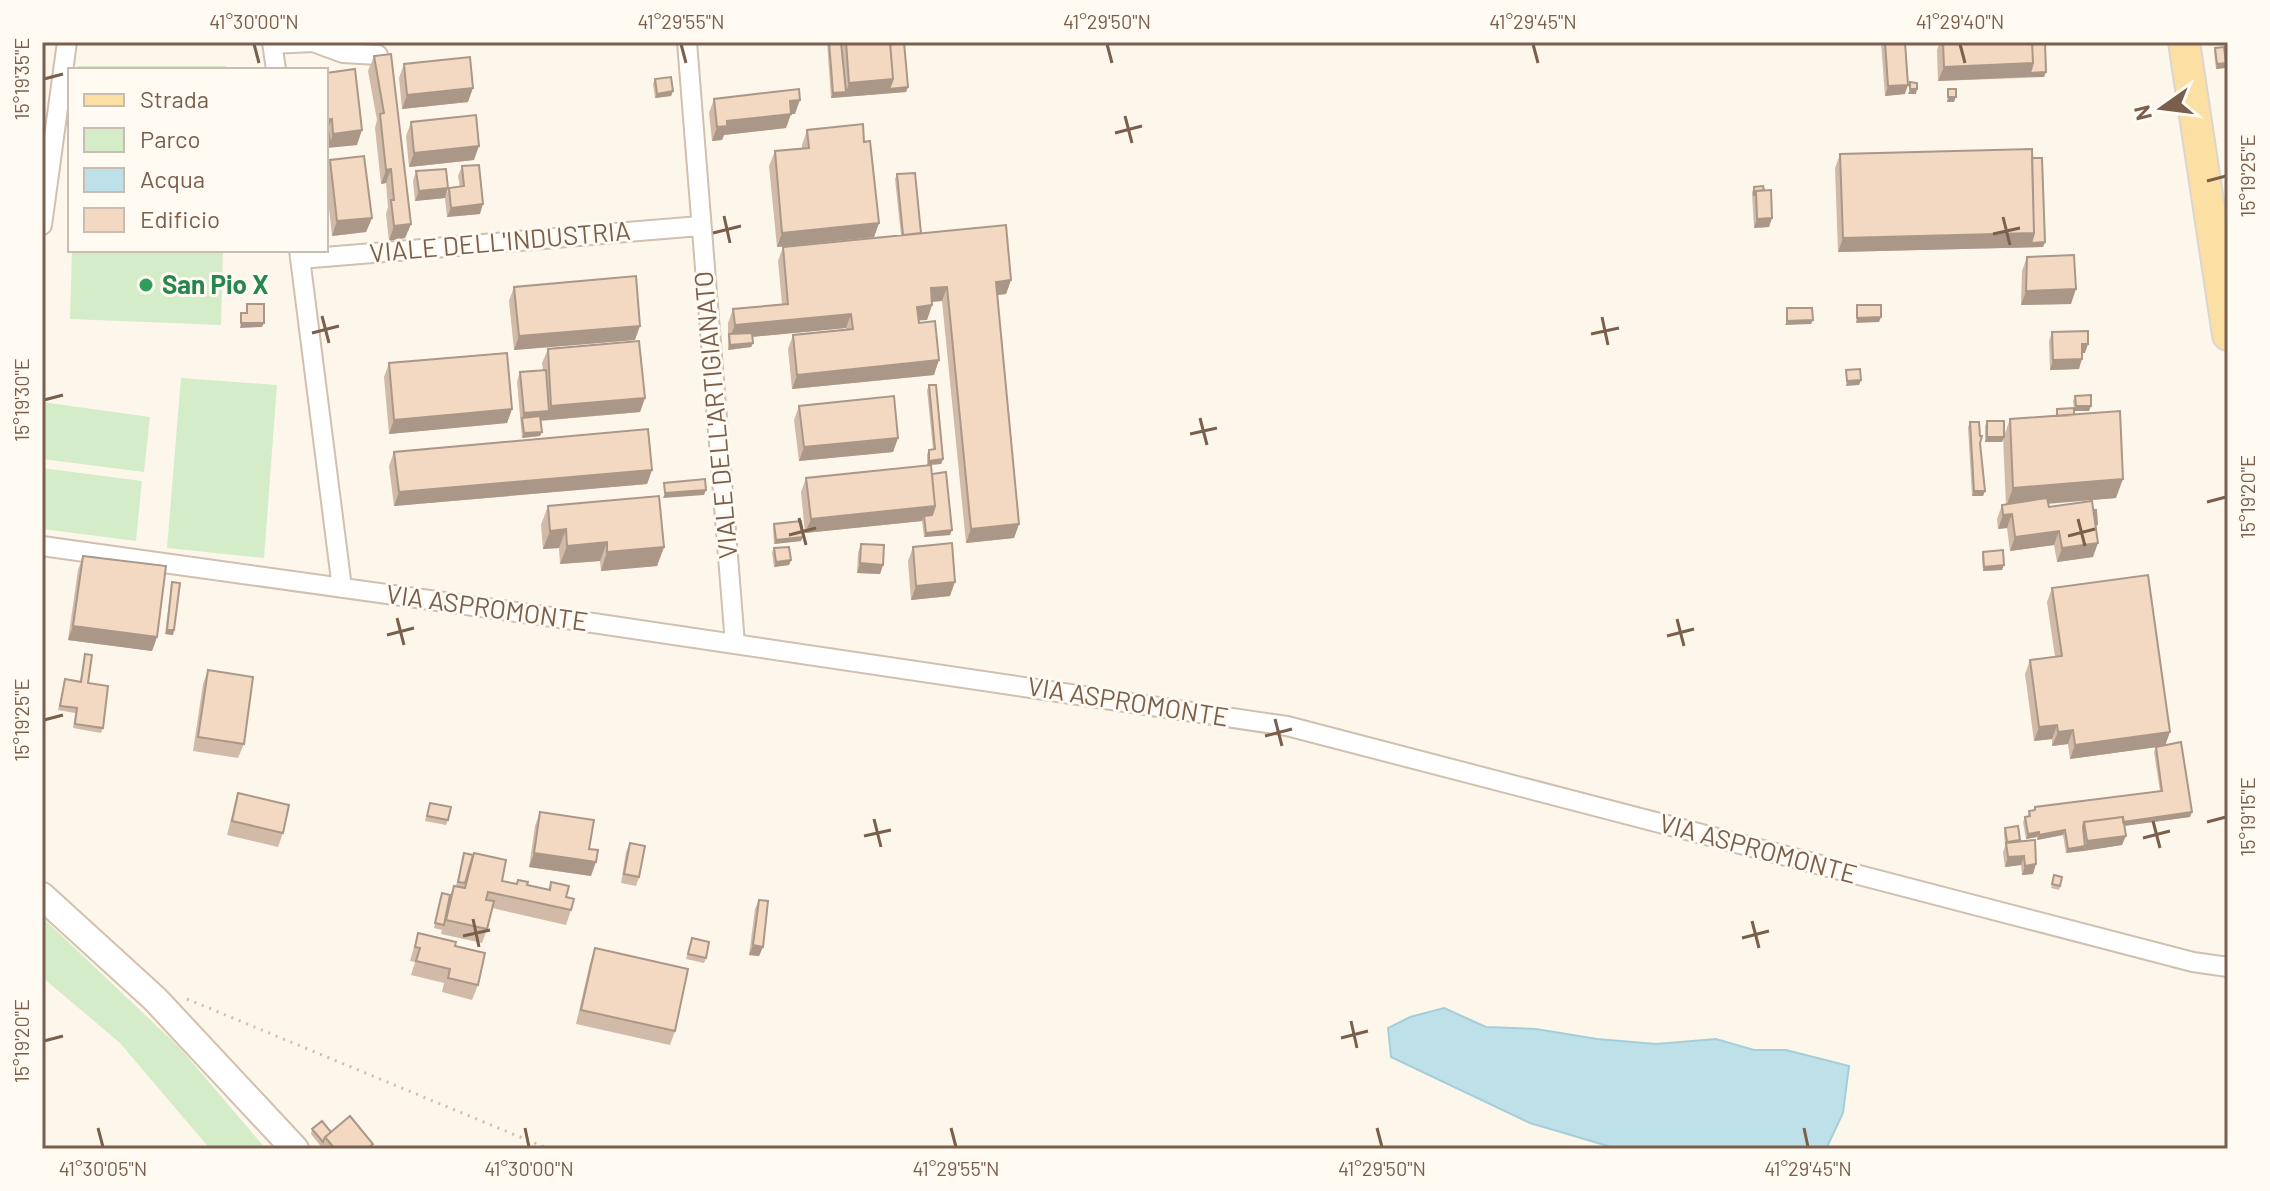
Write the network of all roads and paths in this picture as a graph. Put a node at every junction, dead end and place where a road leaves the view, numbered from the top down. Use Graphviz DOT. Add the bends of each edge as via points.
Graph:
graph roads {
  1 [pos="67,42"];
  2 [pos="313,42"];
  3 [pos="687,42"];
  4 [pos="2184,42"];
  5 [pos="272,43"];
  6 [pos="378,55"];
  7 [pos="276,68"];
  8 [pos="42,225"];
  9 [pos="700,226"];
  10 [pos="300,254"];
  11 [pos="2228,335"];
  12 [pos="42,546"];
  13 [pos="342,588"];
  14 [pos="735,644"];
  15 [pos="42,896"];
  16 [pos="2193,962"];
  17 [pos="2228,967"];
  18 [pos="2228,975"];
  19 [pos="155,999"];
  20 [pos="295,1149"];
  21 [pos="549,1149"];
  1 -- 8 [label="street"];
  2 -- 5 [label="street"];
  2 -- 6 [label="street" via="343,53"];
  3 -- 9 [label="street, VIALE DELL'ARTIGIANATO"];
  4 -- 11 [label="main road"];
  5 -- 7 [label="street"];
  9 -- 10 [label="street, VIALE DELL'INDUSTRIA"];
  9 -- 14 [label="street, VIALE DELL'ARTIGIANATO"];
  10 -- 13 [label="street"];
  12 -- 13 [label="street, VIA ASPROMONTE"];
  13 -- 14 [label="street, VIA ASPROMONTE"];
  14 -- 16 [label="street, VIA ASPROMONTE" via="1287,726"];
  15 -- 19 [label="main road"];
  16 -- 17 [label="street, VIA ASPROMONTE"];
  16 -- 18 [label="street, VIA ASPROMONTE"];
  19 -- 20 [label="main road"];
  19 -- 21 [label="path" via="186,999"];
}
